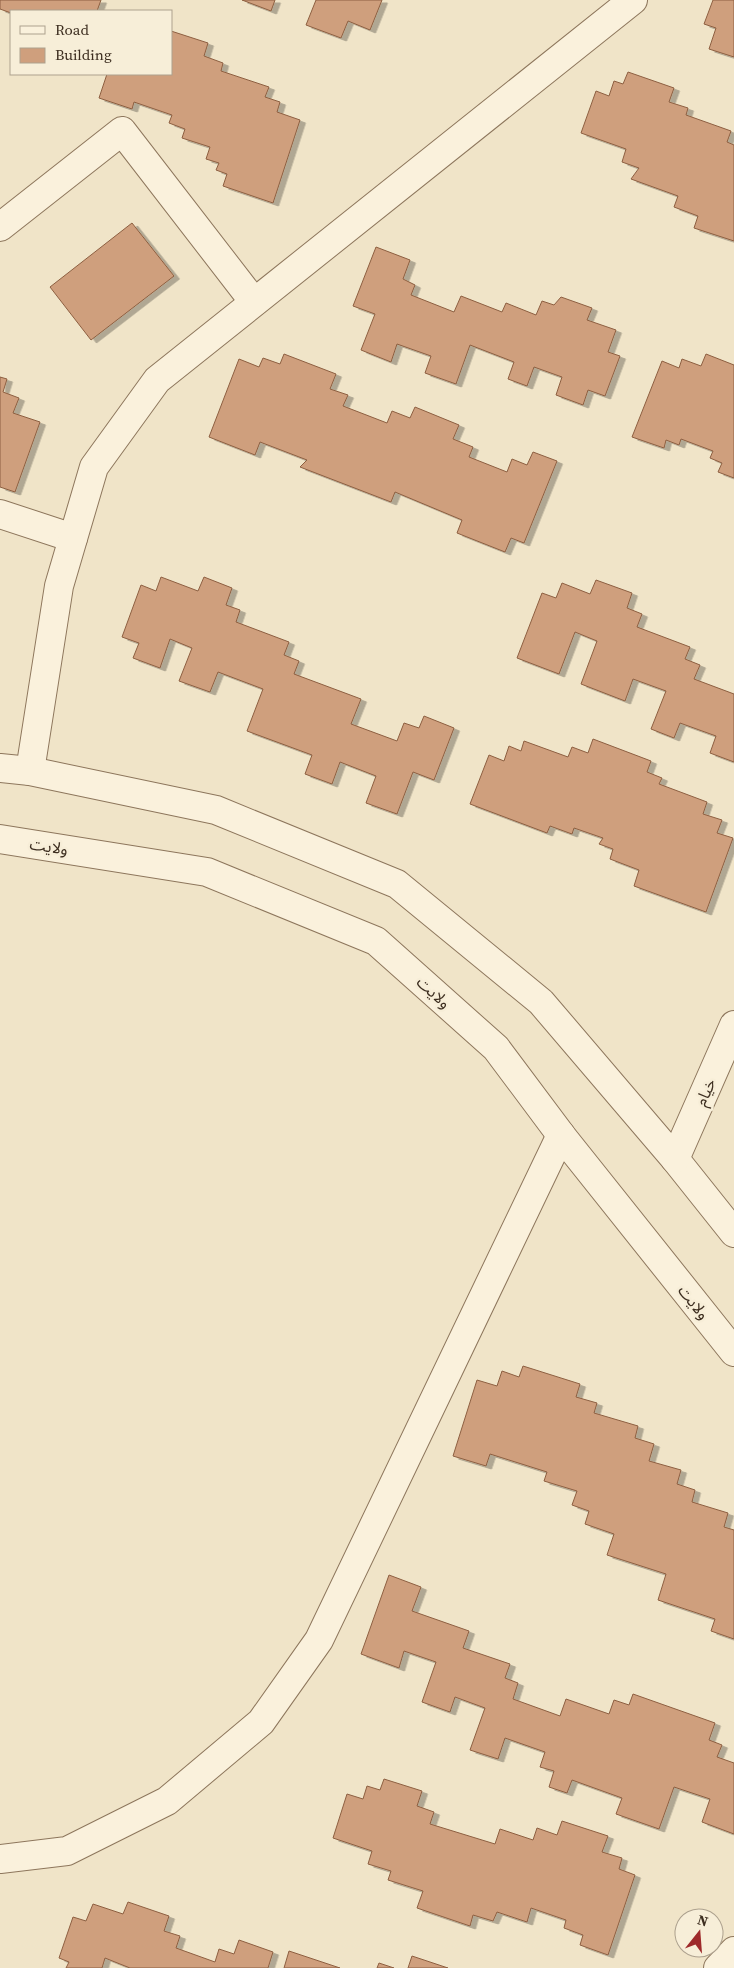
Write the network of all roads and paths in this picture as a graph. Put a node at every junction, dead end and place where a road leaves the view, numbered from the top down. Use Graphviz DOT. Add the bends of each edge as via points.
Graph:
graph roads {
  1 [pos="633,0"];
  2 [pos="0,227"];
  3 [pos="254,302"];
  4 [pos="0,514"];
  5 [pos="73,538"];
  6 [pos="0,768"];
  7 [pos="30,771"];
  8 [pos="0,838"];
  9 [pos="734,1025"];
  10 [pos="561,1135"];
  11 [pos="675,1159"];
  12 [pos="734,1233"];
  13 [pos="734,1352"];
  14 [pos="0,1859"];
  15 [pos="734,1951"];
  16 [pos="718,1968"];
  1 -- 3 [label="street"];
  2 -- 3 [label="street" via="122,131"];
  3 -- 5 [label="street" via="157,380 94,467"];
  4 -- 5 [label="street"];
  5 -- 7 [label="street" via="60,586"];
  6 -- 7 [label="street"];
  7 -- 11 [label="street" via="216,810 397,884 541,1002"];
  8 -- 10 [label="street, ولایت" via="207,872 376,941 496,1048"];
  9 -- 11 [label="street, خیام"];
  10 -- 13 [label="street, ولایت"];
  10 -- 14 [label="street" via="318,1640 260,1722 167,1801 66,1850"];
  11 -- 12 [label="street"];
  15 -- 16 [label="street"];
}
